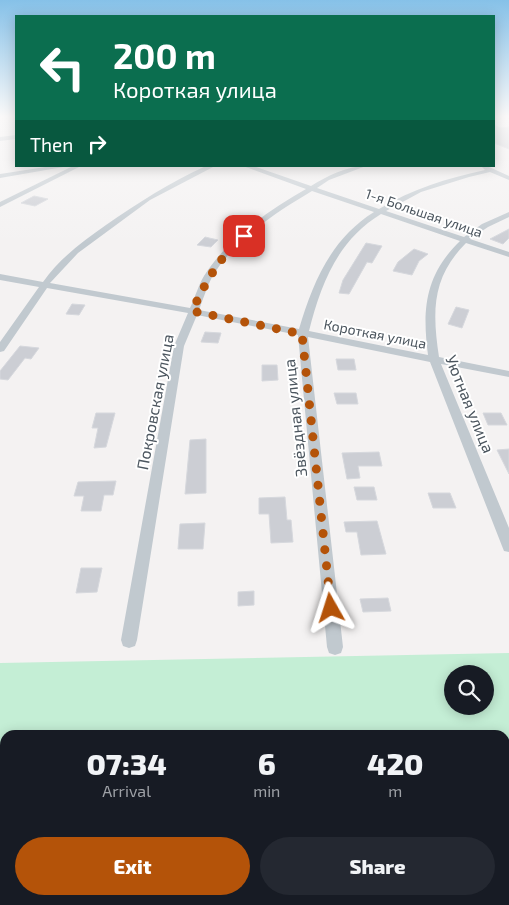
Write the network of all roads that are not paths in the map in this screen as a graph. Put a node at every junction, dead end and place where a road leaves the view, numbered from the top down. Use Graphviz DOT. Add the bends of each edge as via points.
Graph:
graph roads {
  1 [pos="59,167"];
  2 [pos="76,167"];
  3 [pos="210,167"];
  4 [pos="249,167"];
  5 [pos="360,167"];
  6 [pos="486,168"];
  7 [pos="0,176"];
  8 [pos="509,178"];
  9 [pos="310,188"];
  10 [pos="0,206"];
  11 [pos="380,211"];
  12 [pos="509,214"];
  13 [pos="465,240"];
  14 [pos="509,255"];
  15 [pos="0,277"];
  16 [pos="44,285"];
  17 [pos="192,311"];
  18 [pos="302,334"];
  19 [pos="0,349"];
  20 [pos="434,359"];
  21 [pos="509,374"];
  22 [pos="509,546"];
  23 [pos="129,640"];
  24 [pos="335,647"];
  1 -- 7 [label="street"];
  2 -- 10 [label="street"];
  3 -- 16 [label="street" via="148,199 75,251"];
  4 -- 9 [label="street, 1-я Большая улица"];
  5 -- 9 [label="street, Покровская улица"];
  6 -- 8 [label="street"];
  6 -- 11 [label="street, Звёздная улица" via="423,190"];
  9 -- 11 [label="street, 1-я Большая улица"];
  9 -- 17 [label="street, Покровская улица" via="271,214 232,247 208,277"];
  11 -- 13 [label="street, 1-я Большая улица"];
  11 -- 18 [label="street, Звёздная улица" via="353,232 326,268 313,296"];
  12 -- 13 [label="street, Уютная улица"];
  13 -- 14 [label="street, 1-я Большая улица"];
  13 -- 20 [label="street, Уютная улица" via="450,254 431,291 430,340"];
  15 -- 16 [label="street, Короткая улица"];
  16 -- 17 [label="street, Короткая улица"];
  16 -- 19 [label="street"];
  17 -- 18 [label="street, Короткая улица"];
  17 -- 23 [label="street, Покровская улица" via="179,346"];
  18 -- 20 [label="street, Короткая улица"];
  18 -- 24 [label="street, Звёздная улица"];
  20 -- 21 [label="street, Короткая улица"];
  20 -- 22 [label="street, Уютная улица"];
}
